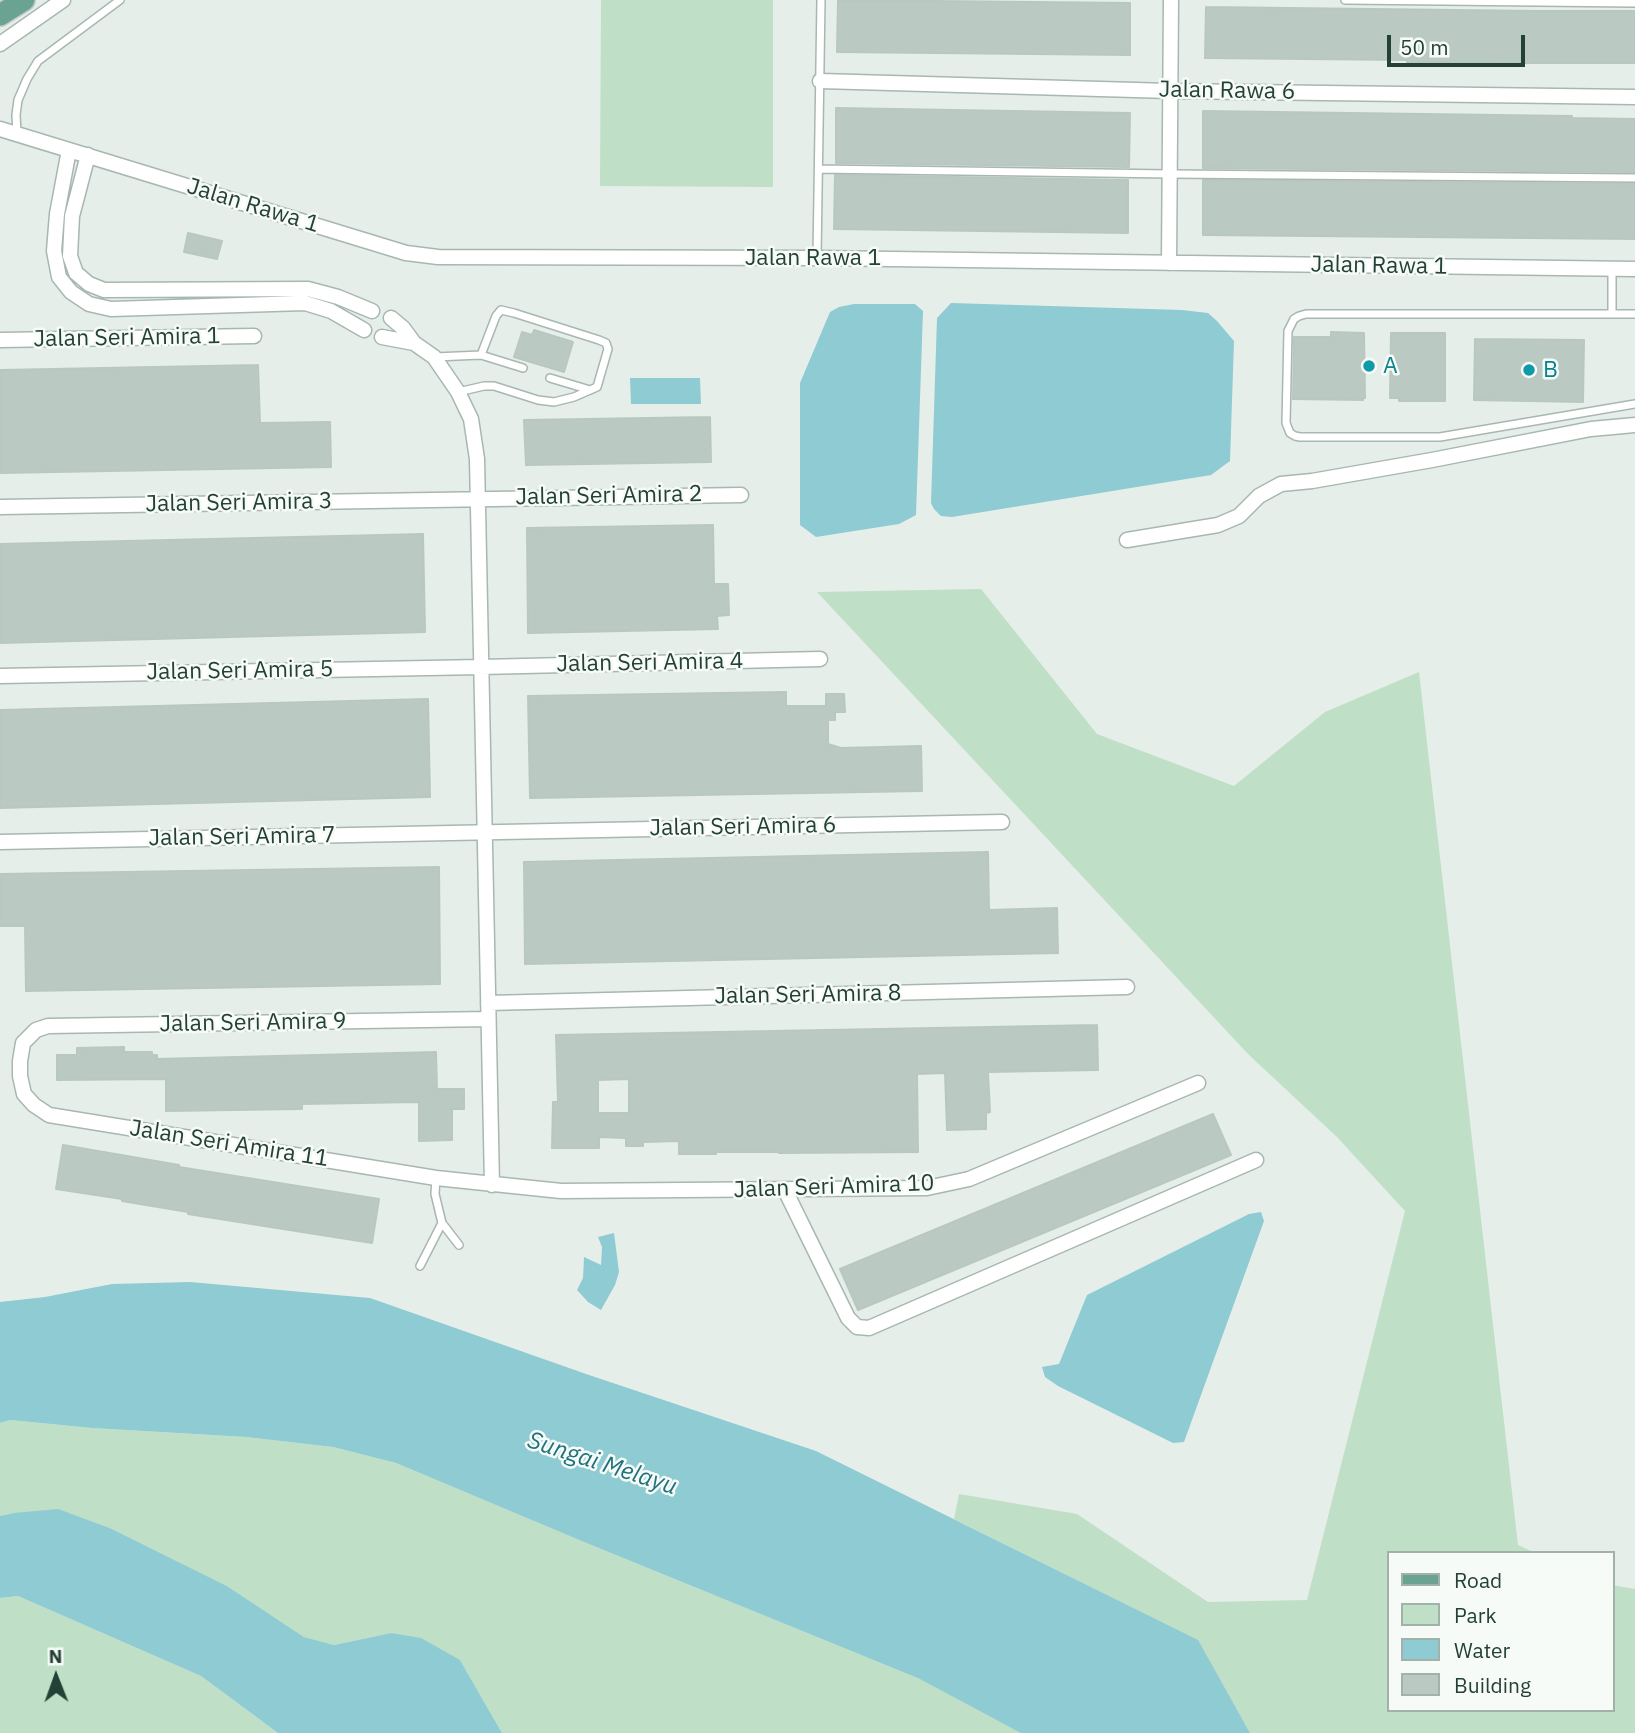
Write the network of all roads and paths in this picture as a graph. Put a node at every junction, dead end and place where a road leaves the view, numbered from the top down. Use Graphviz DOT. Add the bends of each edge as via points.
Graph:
graph roads {
  1 [pos="24,0"];
  2 [pos="63,0"];
  3 [pos="120,0"];
  4 [pos="821,0"];
  5 [pos="1171,0"];
  6 [pos="1345,0"];
  7 [pos="1635,3"];
  8 [pos="0,15"];
  9 [pos="0,44"];
  10 [pos="820,81"];
  11 [pos="1170,91"];
  12 [pos="1635,97"];
  13 [pos="6,129"];
  14 [pos="69,149"];
  15 [pos="88,155"];
  16 [pos="819,169"];
  17 [pos="1170,174"];
  18 [pos="1635,178"];
  19 [pos="817,258"];
  20 [pos="1169,263"];
  21 [pos="1612,268"];
  22 [pos="1635,269"];
  23 [pos="357,305"];
  24 [pos="372,311"];
  25 [pos="1612,313"];
  26 [pos="1635,314"];
  27 [pos="391,318"];
  28 [pos="349,321"];
  29 [pos="365,330"];
  30 [pos="254,336"];
  31 [pos="382,337"];
  32 [pos="0,340"];
  33 [pos="414,343"];
  34 [pos="481,355"];
  35 [pos="434,357"];
  36 [pos="523,368"];
  37 [pos="550,378"];
  38 [pos="591,391"];
  39 [pos="458,392"];
  40 [pos="1635,404"];
  41 [pos="1635,425"];
  42 [pos="741,495"];
  43 [pos="477,498"];
  44 [pos="0,507"];
  45 [pos="1127,540"];
  46 [pos="820,659"];
  47 [pos="481,667"];
  48 [pos="0,676"];
  49 [pos="1002,822"];
  50 [pos="484,833"];
  51 [pos="0,842"];
  52 [pos="1127,987"];
  53 [pos="488,1003"];
  54 [pos="488,1019"];
  55 [pos="23,1043"];
  56 [pos="1198,1083"];
  57 [pos="1256,1160"];
  58 [pos="436,1178"];
  59 [pos="492,1185"];
  60 [pos="785,1190"];
  61 [pos="442,1223"];
  62 [pos="459,1245"];
  63 [pos="420,1266"];
  1 -- 8 [label="main road"];
  2 -- 9 [label="street"];
  3 -- 13 [label="lane" via="38,61"];
  4 -- 10 [label="lane"];
  5 -- 11 [label="street"];
  6 -- 7 [label="lane"];
  10 -- 11 [label="street, Jalan Rawa 6"];
  10 -- 16 [label="lane"];
  11 -- 12 [label="street, Jalan Rawa 6"];
  11 -- 17 [label="street"];
  13 -- 14 [label="street, Jalan Rawa 1"];
  14 -- 15 [label="street, Jalan Rawa 1"];
  14 -- 28 [label="street" via="54,251 59,277 89,304 111,309 305,303"];
  15 -- 19 [label="street, Jalan Rawa 1" via="406,253 438,257"];
  15 -- 23 [label="street" via="72,216 70,256 76,273 89,284 104,290 308,289"];
  16 -- 17 [label="lane"];
  16 -- 19 [label="lane"];
  17 -- 18 [label="lane"];
  17 -- 20 [label="street"];
  19 -- 20 [label="street, Jalan Rawa 1"];
  20 -- 21 [label="street, Jalan Rawa 1"];
  21 -- 22 [label="street, Jalan Rawa 1"];
  21 -- 25 [label="lane"];
  23 -- 24 [label="street"];
  23 -- 28 [label="street"];
  25 -- 26 [label="lane"];
  25 -- 40 [label="lane" via="1299,316 1289,331 1287,429 1300,437 1440,436"];
  27 -- 33 [label="street"];
  28 -- 29 [label="street"];
  30 -- 32 [label="street, Jalan Seri Amira 1"];
  31 -- 33 [label="street"];
  33 -- 35 [label="street"];
  34 -- 35 [label="lane"];
  34 -- 36 [label="lane"];
  34 -- 38 [label="lane" via="501,310 599,340 608,349 597,387"];
  35 -- 39 [label="street"];
  37 -- 38 [label="lane"];
  38 -- 39 [label="lane" via="554,402 494,386"];
  39 -- 43 [label="street" via="471,419"];
  41 -- 45 [label="street" via="1281,484 1218,526"];
  42 -- 43 [label="street, Jalan Seri Amira 2"];
  43 -- 44 [label="street, Jalan Seri Amira 3"];
  43 -- 47 [label="street"];
  46 -- 47 [label="street, Jalan Seri Amira 4"];
  47 -- 48 [label="street, Jalan Seri Amira 5"];
  47 -- 50 [label="street"];
  49 -- 50 [label="street, Jalan Seri Amira 6"];
  50 -- 51 [label="street, Jalan Seri Amira 7"];
  50 -- 53 [label="street"];
  52 -- 53 [label="street, Jalan Seri Amira 8"];
  53 -- 54 [label="street"];
  54 -- 55 [label="street, Jalan Seri Amira 9" via="48,1026"];
  54 -- 59 [label="street"];
  55 -- 58 [label="street, Jalan Seri Amira 11" via="20,1076 24,1094 49,1115"];
  56 -- 60 [label="street, Jalan Seri Amira 10" via="969,1179 927,1188"];
  57 -- 60 [label="street" via="869,1328 856,1326 848,1318"];
  58 -- 59 [label="street, Jalan Seri Amira 11"];
  58 -- 61 [label="lane"];
  59 -- 60 [label="street, Jalan Seri Amira 10" via="561,1191"];
  61 -- 62 [label="lane"];
  61 -- 63 [label="lane"];
}
